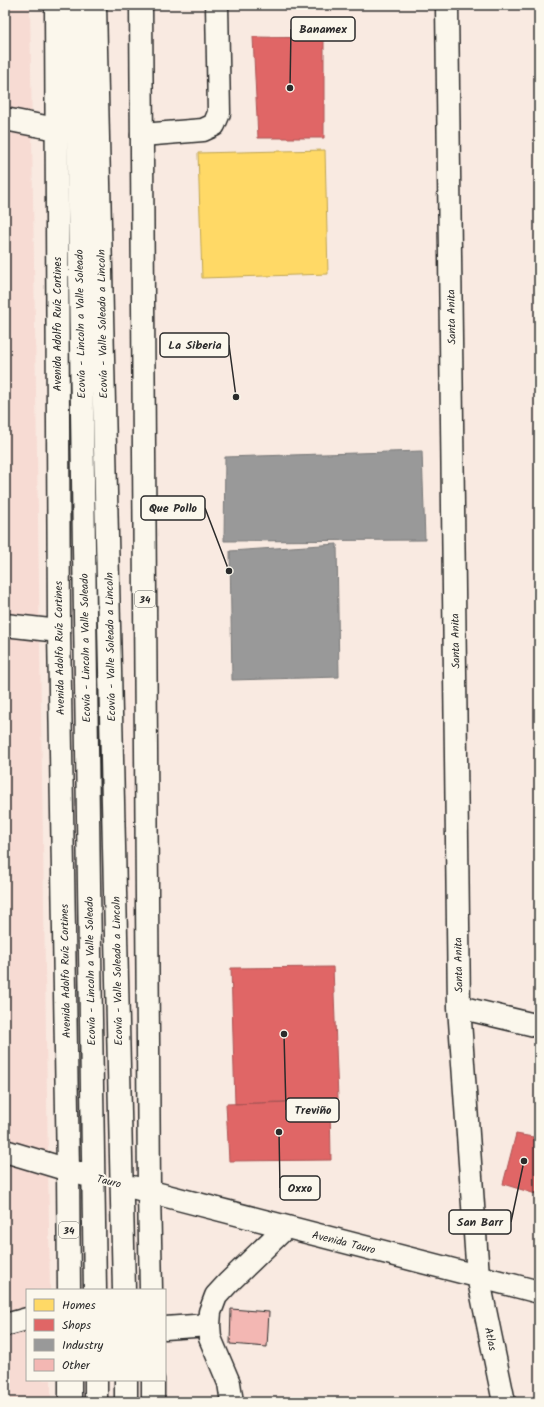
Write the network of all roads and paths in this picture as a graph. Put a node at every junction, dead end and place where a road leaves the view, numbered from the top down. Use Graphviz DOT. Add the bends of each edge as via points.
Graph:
graph roads {
  1 [pos="56,5"];
  2 [pos="76,5"];
  3 [pos="95,5"];
  4 [pos="141,5"];
  5 [pos="217,5"];
  6 [pos="447,5"];
  7 [pos="5,120"];
  8 [pos="56,129"];
  9 [pos="142,135"];
  10 [pos="5,625"];
  11 [pos="59,631"];
  12 [pos="459,1007"];
  13 [pos="539,1026"];
  14 [pos="5,1151"];
  15 [pos="68,1170"];
  16 [pos="93,1177"];
  17 [pos="122,1185"];
  18 [pos="149,1192"];
  19 [pos="285,1228"];
  20 [pos="478,1276"];
  21 [pos="69,1289"];
  22 [pos="95,1289"];
  23 [pos="124,1289"];
  24 [pos="151,1289"];
  25 [pos="539,1292"];
  26 [pos="26,1319"];
  27 [pos="5,1325"];
  28 [pos="209,1325"];
  29 [pos="166,1328"];
  30 [pos="70,1381"];
  31 [pos="96,1381"];
  32 [pos="126,1381"];
  33 [pos="153,1381"];
  34 [pos="70,1402"];
  35 [pos="96,1402"];
  36 [pos="126,1402"];
  37 [pos="153,1402"];
  38 [pos="232,1402"];
  39 [pos="504,1402"];
  1 -- 8 [label="main road, Avenida Adolfo Ruíz Cortines / 34"];
  2 -- 16 [label="main road, Ecovía - Lincoln a Valle Soleado"];
  3 -- 17 [label="main road, Ecovía - Valle Soleado a Lincoln"];
  4 -- 9 [label="main road, 34"];
  5 -- 9 [label="main road" via="219,113 214,125 203,130"];
  6 -- 12 [label="main road, Santa Anita"];
  7 -- 8 [label="main road"];
  8 -- 11 [label="main road, Avenida Adolfo Ruíz Cortines / 34"];
  9 -- 18 [label="main road, 34"];
  10 -- 11 [label="main road"];
  11 -- 15 [label="main road, Avenida Adolfo Ruíz Cortines / 34"];
  12 -- 13 [label="main road"];
  12 -- 20 [label="main road, Santa Anita"];
  14 -- 15 [label="main road, Tauro"];
  15 -- 16 [label="main road, Tauro"];
  15 -- 21 [label="main road, Avenida Adolfo Ruíz Cortines / 34"];
  16 -- 17 [label="main road, Tauro"];
  16 -- 22 [label="main road, Ecovía - Lincoln a Valle Soleado"];
  17 -- 18 [label="main road, Tauro"];
  17 -- 23 [label="main road, Ecovía - Valle Soleado a Lincoln"];
  18 -- 19 [label="main road, Avenida Tauro"];
  18 -- 24 [label="main road, 34"];
  19 -- 20 [label="main road, Avenida Tauro"];
  19 -- 28 [label="main road" via="216,1296 210,1312"];
  20 -- 25 [label="main road, Avenida Tauro"];
  20 -- 39 [label="main road, Atlas"];
  26 -- 27 [label="main road"];
  28 -- 29 [label="main road"];
  28 -- 38 [label="main road" via="213,1344 229,1383"];
  30 -- 34 [label="main road"];
  31 -- 35 [label="main road"];
  32 -- 36 [label="main road"];
  33 -- 37 [label="main road"];
}
